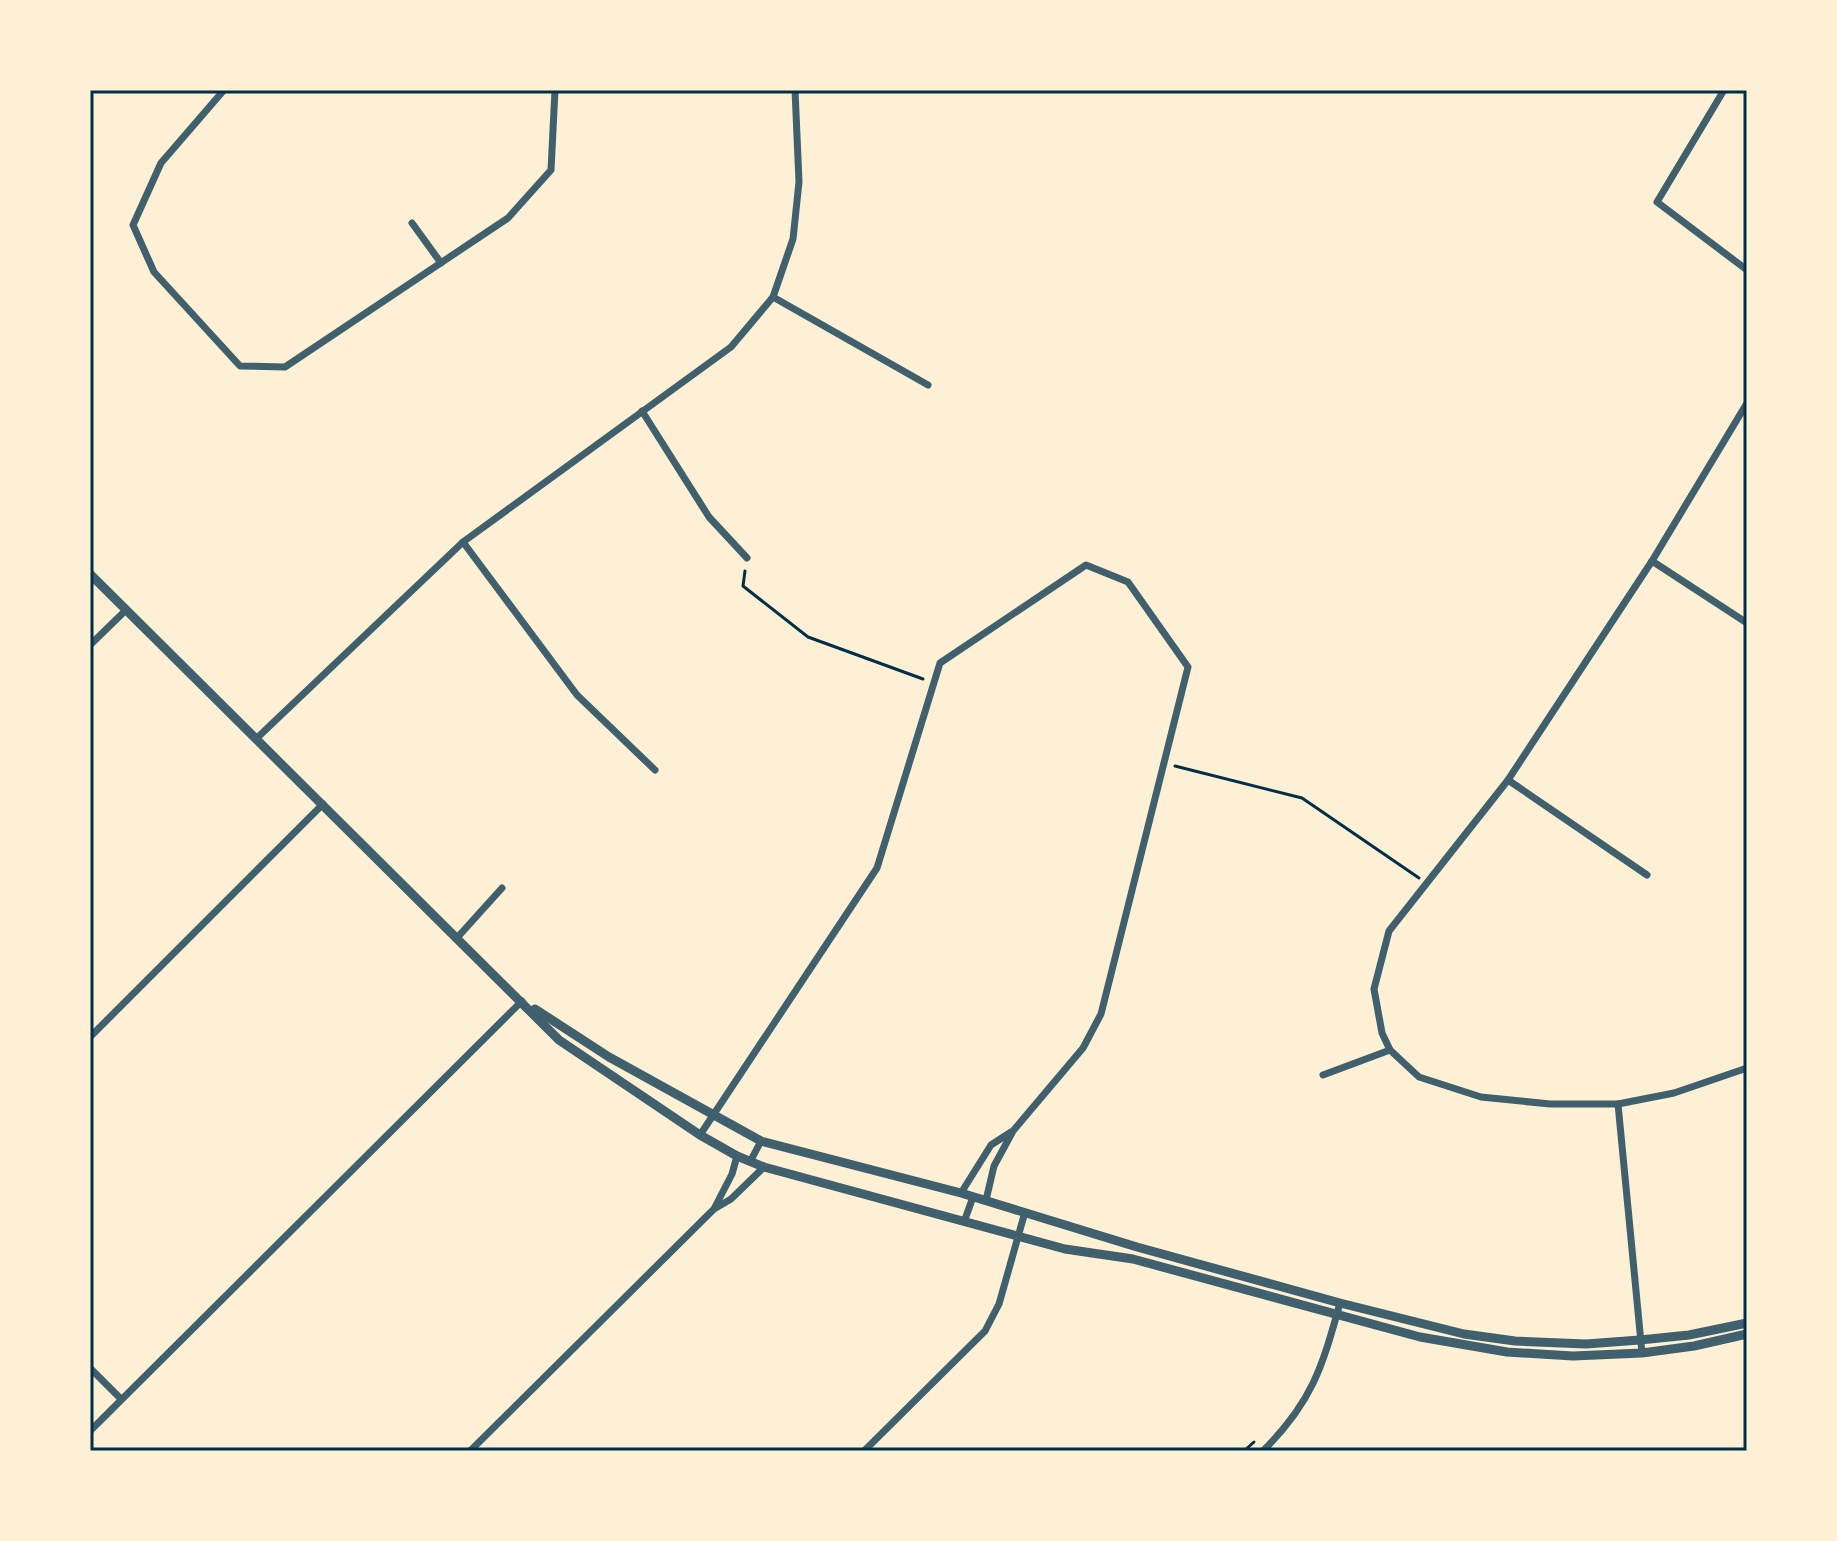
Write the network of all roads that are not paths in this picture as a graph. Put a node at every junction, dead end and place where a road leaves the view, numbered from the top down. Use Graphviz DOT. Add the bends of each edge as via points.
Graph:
graph roads {
  1 [pos="224,90"];
  2 [pos="555,90"];
  3 [pos="795,90"];
  4 [pos="1724,90"];
  5 [pos="412,223"];
  6 [pos="441,263"];
  7 [pos="1747,270"];
  8 [pos="773,297"];
  9 [pos="928,385"];
  10 [pos="1747,403"];
  11 [pos="642,411"];
  12 [pos="463,542"];
  13 [pos="747,558"];
  14 [pos="1652,561"];
  15 [pos="90,574"];
  16 [pos="126,610"];
  17 [pos="1747,623"];
  18 [pos="90,645"];
  19 [pos="257,738"];
  20 [pos="655,770"];
  21 [pos="1508,780"];
  22 [pos="323,804"];
  23 [pos="1647,875"];
  24 [pos="502,888"];
  25 [pos="456,939"];
  26 [pos="522,1001"];
  27 [pos="90,1037"];
  28 [pos="1390,1050"];
  29 [pos="1747,1068"];
  30 [pos="1323,1075"];
  31 [pos="1618,1104"];
  32 [pos="713,1116"];
  33 [pos="1013,1131"];
  34 [pos="700,1135"];
  35 [pos="761,1141"];
  36 [pos="737,1156"];
  37 [pos="750,1162"];
  38 [pos="764,1167"];
  39 [pos="961,1193"];
  40 [pos="973,1197"];
  41 [pos="986,1200"];
  42 [pos="714,1209"];
  43 [pos="1025,1212"];
  44 [pos="964,1222"];
  45 [pos="1018,1237"];
  46 [pos="1339,1308"];
  47 [pos="1747,1323"];
  48 [pos="1747,1334"];
  49 [pos="1640,1340"];
  50 [pos="1642,1353"];
  51 [pos="90,1368"];
  52 [pos="121,1399"];
  53 [pos="90,1431"];
  54 [pos="470,1451"];
  55 [pos="864,1451"];
  56 [pos="1263,1451"];
  1 -- 6 [label="street" via="161,163 133,225 154,272 240,366 285,367"];
  2 -- 6 [label="street" via="551,170 508,218"];
  3 -- 8 [label="street" via="799,182 793,239"];
  4 -- 7 [label="street" via="1657,202"];
  5 -- 6 [label="street"];
  8 -- 9 [label="street"];
  8 -- 11 [label="street" via="731,347"];
  10 -- 14 [label="street"];
  11 -- 12 [label="street"];
  11 -- 13 [label="street" via="709,517"];
  12 -- 19 [label="street"];
  12 -- 20 [label="street" via="577,695"];
  14 -- 17 [label="street"];
  14 -- 21 [label="street"];
  15 -- 16 [label="street"];
  16 -- 18 [label="street"];
  16 -- 19 [label="street"];
  19 -- 22 [label="street"];
  21 -- 23 [label="street"];
  21 -- 28 [label="street" via="1389,931 1374,989"];
  22 -- 25 [label="street"];
  22 -- 27 [label="street"];
  24 -- 25 [label="street"];
  25 -- 26 [label="street"];
  26 -- 32 [label="street"];
  26 -- 34 [label="street" via="559,1040"];
  26 -- 52 [label="street"];
  28 -- 30 [label="street"];
  28 -- 31 [label="street" via="1419,1077 1481,1097"];
  29 -- 31 [label="street" via="1674,1093"];
  31 -- 49 [label="street"];
  32 -- 33 [label="street" via="877,868 940,663 1086,565 1128,582 1188,667 1101,1014 1083,1048"];
  32 -- 34 [label="street"];
  32 -- 35 [label="street"];
  33 -- 39 [label="street" via="991,1145"];
  33 -- 41 [label="street" via="994,1166"];
  34 -- 36 [label="street"];
  35 -- 37 [label="street"];
  35 -- 39 [label="street"];
  36 -- 37 [label="street"];
  36 -- 42 [label="street"];
  37 -- 38 [label="street"];
  38 -- 42 [label="street"];
  38 -- 44 [label="street"];
  39 -- 40 [label="street"];
  40 -- 41 [label="street"];
  40 -- 44 [label="street"];
  41 -- 43 [label="street"];
  42 -- 54 [label="street"];
  43 -- 45 [label="street"];
  43 -- 46 [label="street"];
  44 -- 45 [label="street"];
  45 -- 46 [label="street"];
  45 -- 55 [label="street" via="999,1304 985,1331"];
  46 -- 49 [label="street" via="1515,1341"];
  46 -- 50 [label="street" via="1420,1337 1507,1352"];
  46 -- 56 [label="street" via="1314,1385 1291,1422"];
  47 -- 49 [label="street"];
  48 -- 50 [label="street"];
  49 -- 50 [label="street"];
  51 -- 52 [label="street"];
  52 -- 53 [label="street"];
}
